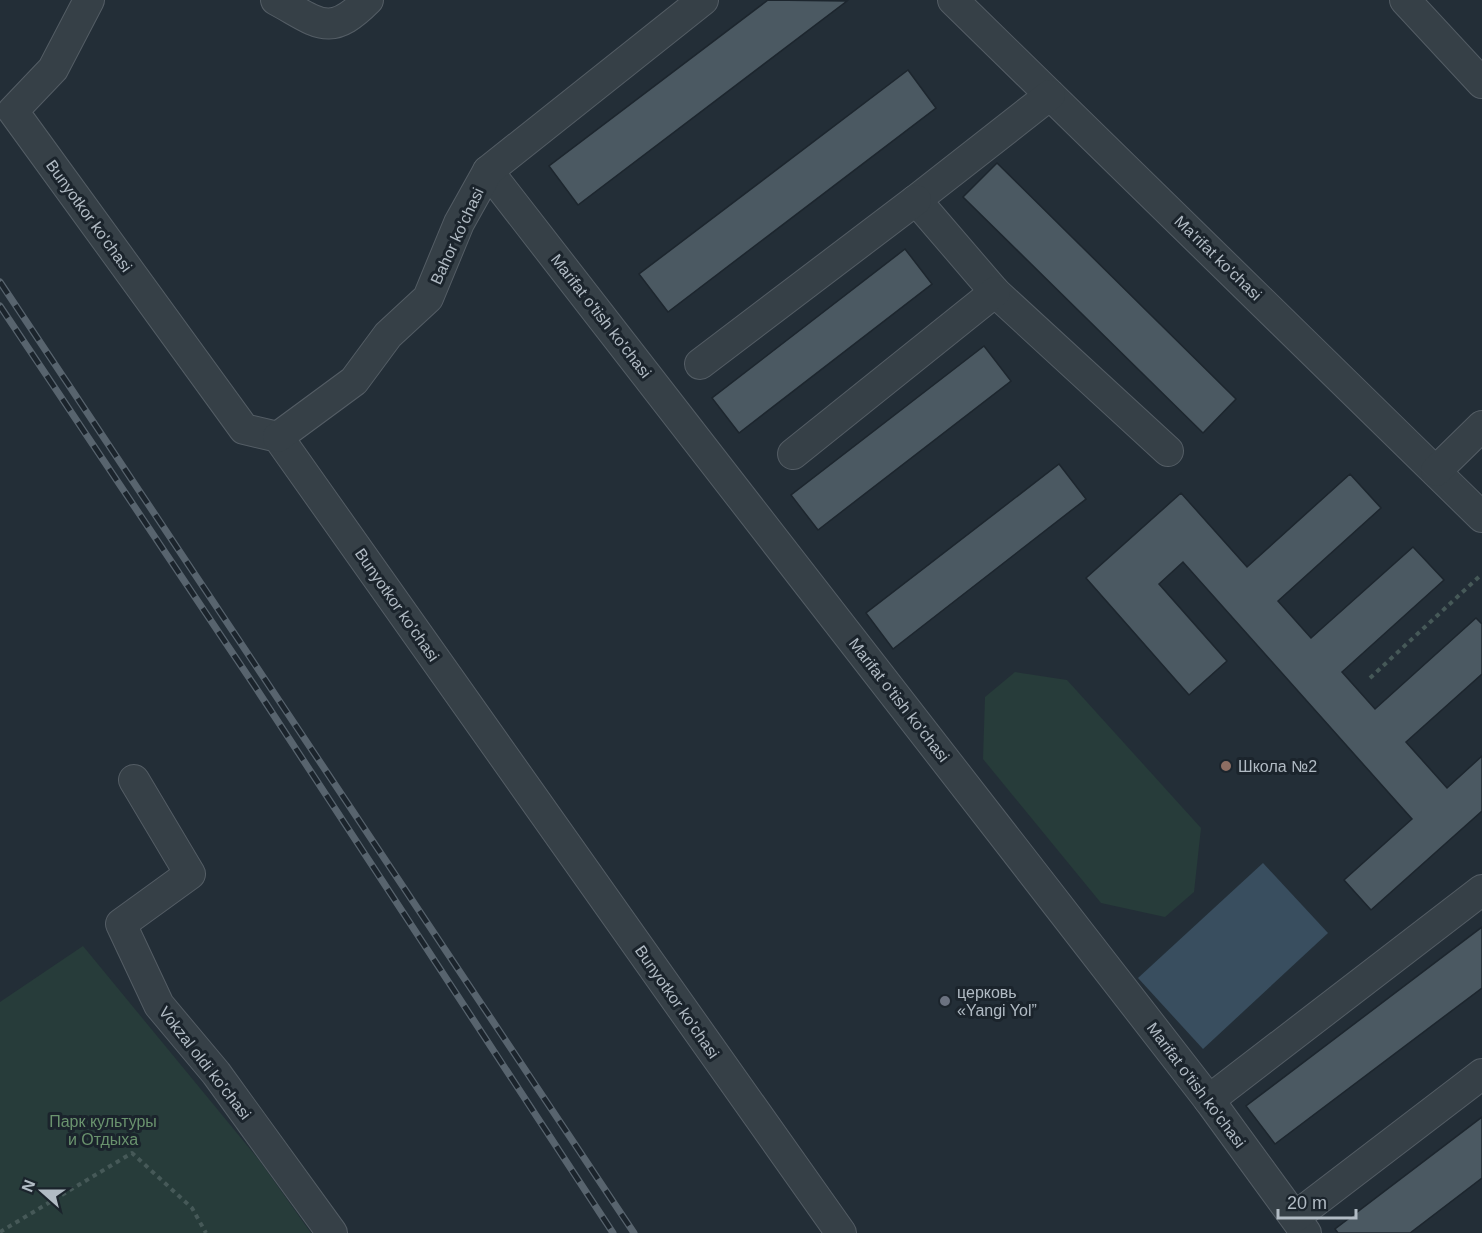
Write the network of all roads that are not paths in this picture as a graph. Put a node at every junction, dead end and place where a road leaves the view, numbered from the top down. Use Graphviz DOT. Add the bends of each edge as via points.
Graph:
graph roads {
  1 [pos="88,0"];
  2 [pos="276,0"];
  3 [pos="368,0"];
  4 [pos="703,0"];
  5 [pos="953,0"];
  6 [pos="1405,0"];
  7 [pos="1482,83"];
  8 [pos="1050,95"];
  9 [pos="7,101"];
  10 [pos="488,171"];
  11 [pos="915,200"];
  12 [pos="994,292"];
  13 [pos="700,363"];
  14 [pos="1482,426"];
  15 [pos="278,437"];
  16 [pos="1168,451"];
  17 [pos="793,454"];
  18 [pos="1436,471"];
  19 [pos="1482,517"];
  20 [pos="134,780"];
  21 [pos="1482,890"];
  22 [pos="1482,1074"];
  23 [pos="1209,1100"];
  24 [pos="1300,1225"];
  25 [pos="332,1233"];
  26 [pos="841,1233"];
  1 -- 9 [label="street, Bunyotkor ko'chasi" via="53,69"];
  2 -- 3 [label="street" via="322,25 341,24"];
  4 -- 10 [label="street, Bahor ko'chasi"];
  5 -- 8 [label="street, Ma'rifat ko'chasi"];
  6 -- 7 [label="street"];
  8 -- 11 [label="street"];
  8 -- 18 [label="street, Ma'rifat ko'chasi"];
  9 -- 15 [label="street, Bunyotkor ko'chasi" via="244,429"];
  10 -- 15 [label="street, Bahor ko'chasi" via="459,223 428,298 388,335 354,381"];
  10 -- 23 [label="street, Marifat o'tish ko'chasi"];
  11 -- 12 [label="street"];
  11 -- 13 [label="street"];
  12 -- 16 [label="street"];
  12 -- 17 [label="street"];
  14 -- 18 [label="street"];
  15 -- 26 [label="street, Bunyotkor ko'chasi"];
  18 -- 19 [label="street, Ma'rifat ko'chasi"];
  20 -- 25 [label="street, Vokzal oldi ko'chasi" via="190,874 122,924 159,1005 216,1074"];
  21 -- 23 [label="street"];
  22 -- 24 [label="street"];
  23 -- 24 [label="street, Marifat o'tish ko'chasi"];
}
